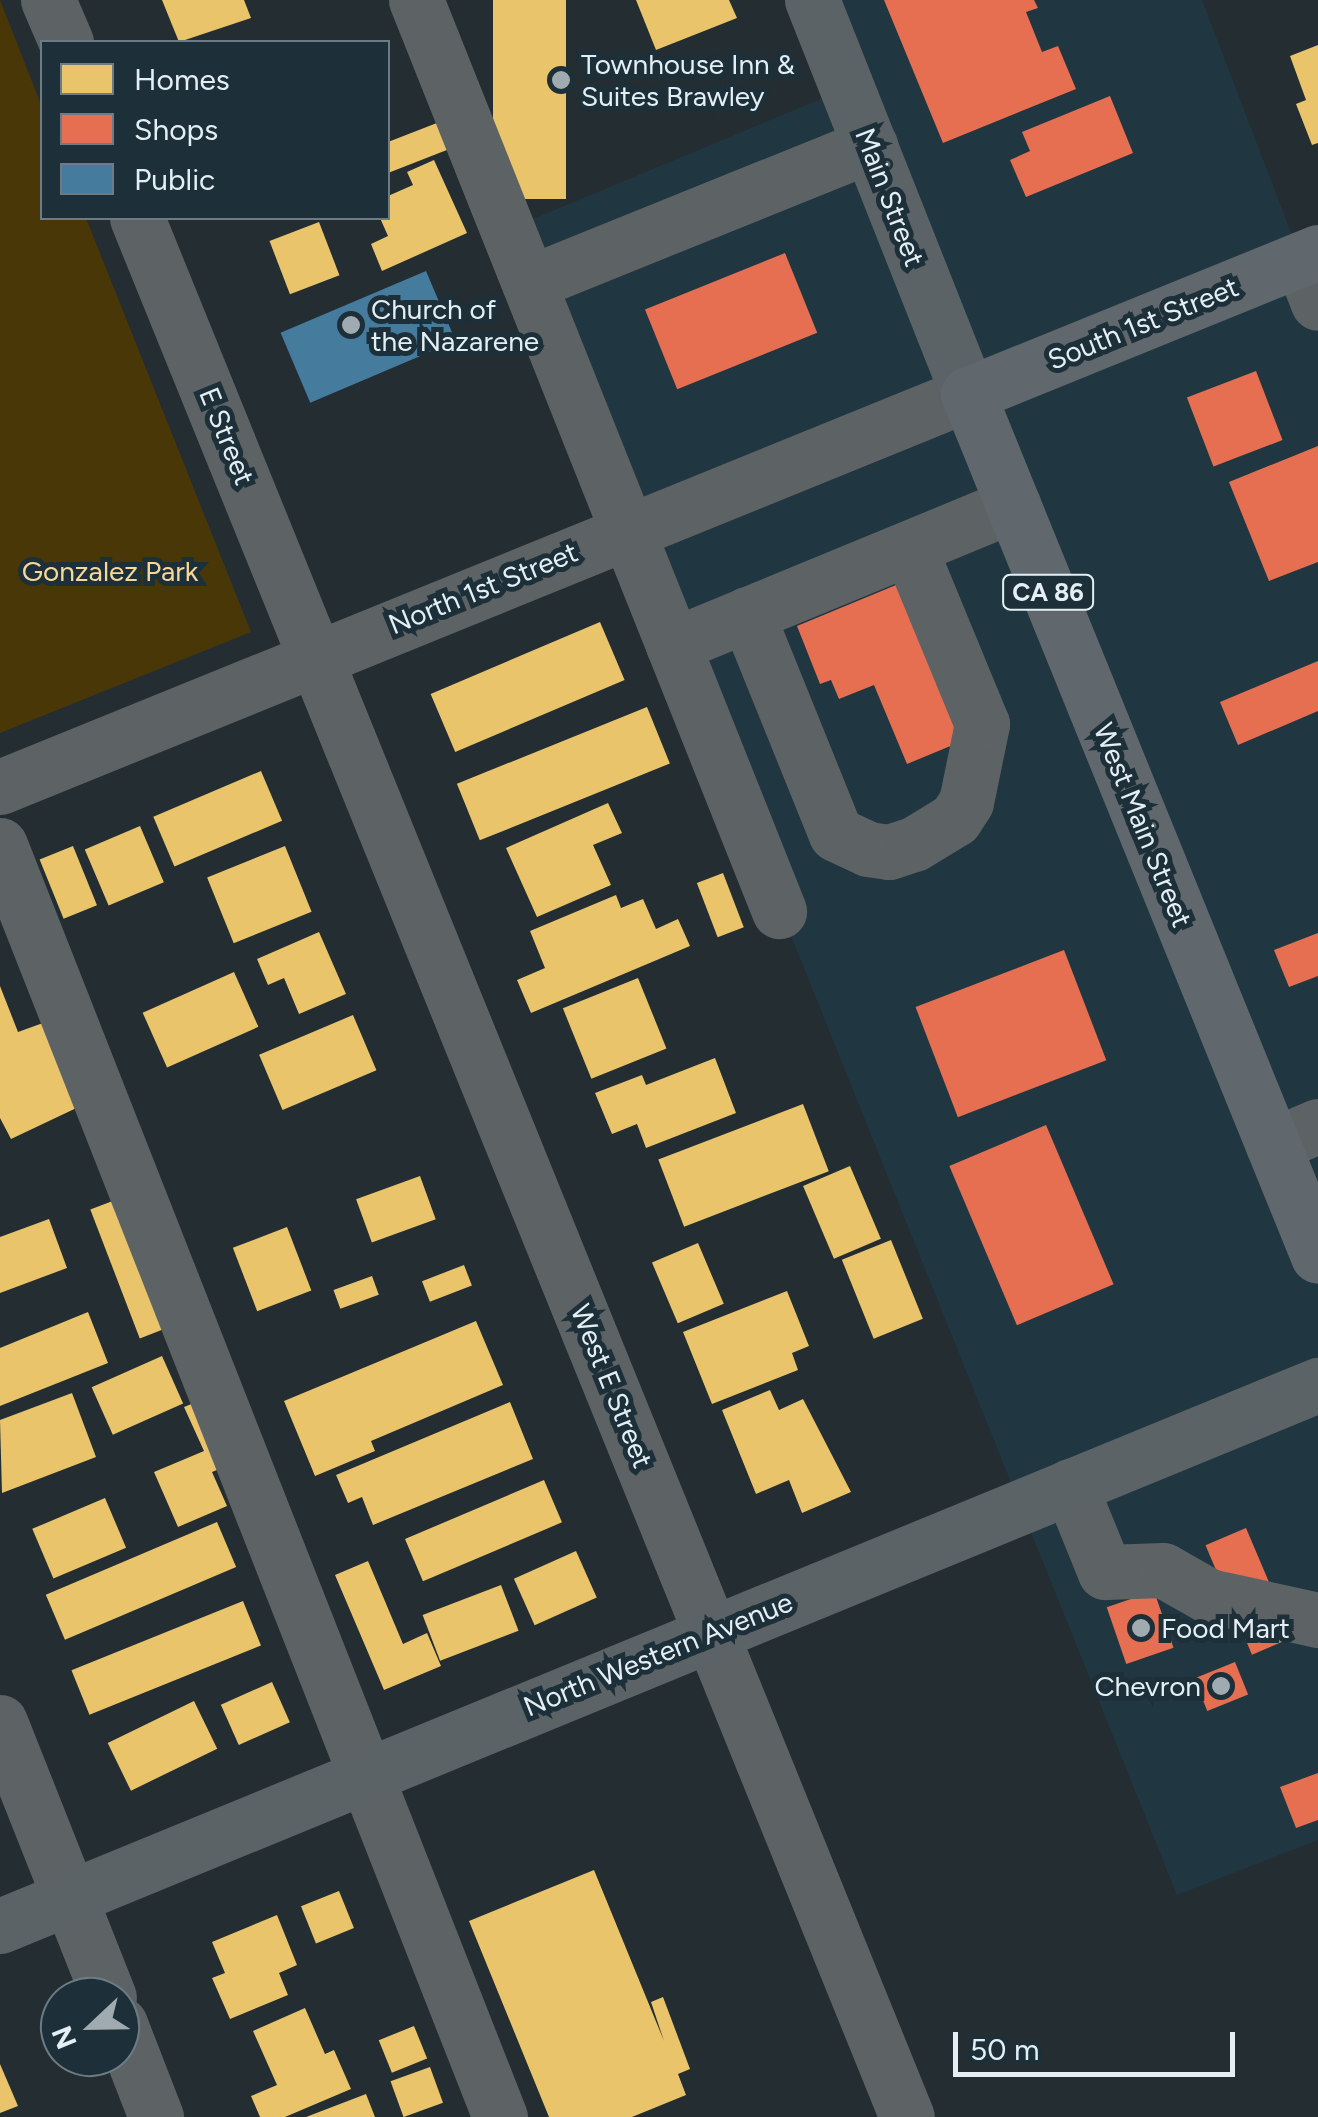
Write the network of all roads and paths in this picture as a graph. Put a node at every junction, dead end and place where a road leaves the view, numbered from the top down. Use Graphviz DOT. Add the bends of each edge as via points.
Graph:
graph roads {
  1 [pos="48,0"];
  2 [pos="416,0"];
  3 [pos="812,0"];
  4 [pos="65,40"];
  5 [pos="870,145"];
  6 [pos="138,220"];
  7 [pos="1312,271"];
  8 [pos="529,283"];
  9 [pos="968,394"];
  10 [pos="1013,506"];
  11 [pos="627,530"];
  12 [pos="910,548"];
  13 [pos="747,614"];
  14 [pos="673,644"];
  15 [pos="316,655"];
  16 [pos="0,787"];
  17 [pos="836,834"];
  18 [pos="0,845"];
  19 [pos="1296,1136"];
  20 [pos="1318,1256"];
  21 [pos="1318,1385"];
  22 [pos="1070,1486"];
  23 [pos="1318,1620"];
  24 [pos="710,1631"];
  25 [pos="0,1722"];
  26 [pos="369,1774"];
  27 [pos="71,1898"];
  28 [pos="0,1926"];
  29 [pos="102,1977"];
  30 [pos="140,2076"];
  31 [pos="156,2117"];
  32 [pos="500,2117"];
  33 [pos="907,2117"];
  1 -- 4 [label="street"];
  2 -- 8 [label="street"];
  3 -- 5 [label="main road, Main Street"];
  5 -- 8 [label="street"];
  5 -- 9 [label="main road, Main Street"];
  6 -- 15 [label="street, E Street"];
  7 -- 9 [label="highway, South 1st Street"];
  8 -- 11 [label="street"];
  9 -- 10 [label="highway, West Main Street / CA 86"];
  9 -- 11 [label="street, North 1st Street"];
  10 -- 12 [label="street"];
  10 -- 19 [label="highway, West Main Street / CA 86"];
  11 -- 14 [label="street"];
  11 -- 15 [label="street, North 1st Street"];
  12 -- 13 [label="street"];
  12 -- 17 [label="street" via="982,724 972,784 955,819 914,844 868,850"];
  13 -- 14 [label="street"];
  13 -- 17 [label="street"];
  14 -- 17 [label="street" via="770,888"];
  15 -- 16 [label="street, North 1st Street"];
  15 -- 24 [label="street, West E Street"];
  18 -- 26 [label="street"];
  19 -- 20 [label="highway, West Main Street / CA 86"];
  21 -- 22 [label="main road, North Western Avenue"];
  22 -- 23 [label="street" via="1105,1572 1162,1570 1209,1596"];
  22 -- 24 [label="main road, North Western Avenue"];
  24 -- 26 [label="main road, North Western Avenue"];
  24 -- 33 [label="street, West E Street"];
  25 -- 27 [label="street"];
  26 -- 27 [label="main road, North Western Avenue"];
  26 -- 32 [label="street"];
  27 -- 28 [label="main road, North Western Avenue"];
  27 -- 29 [label="street"];
  30 -- 31 [label="street"];
}
